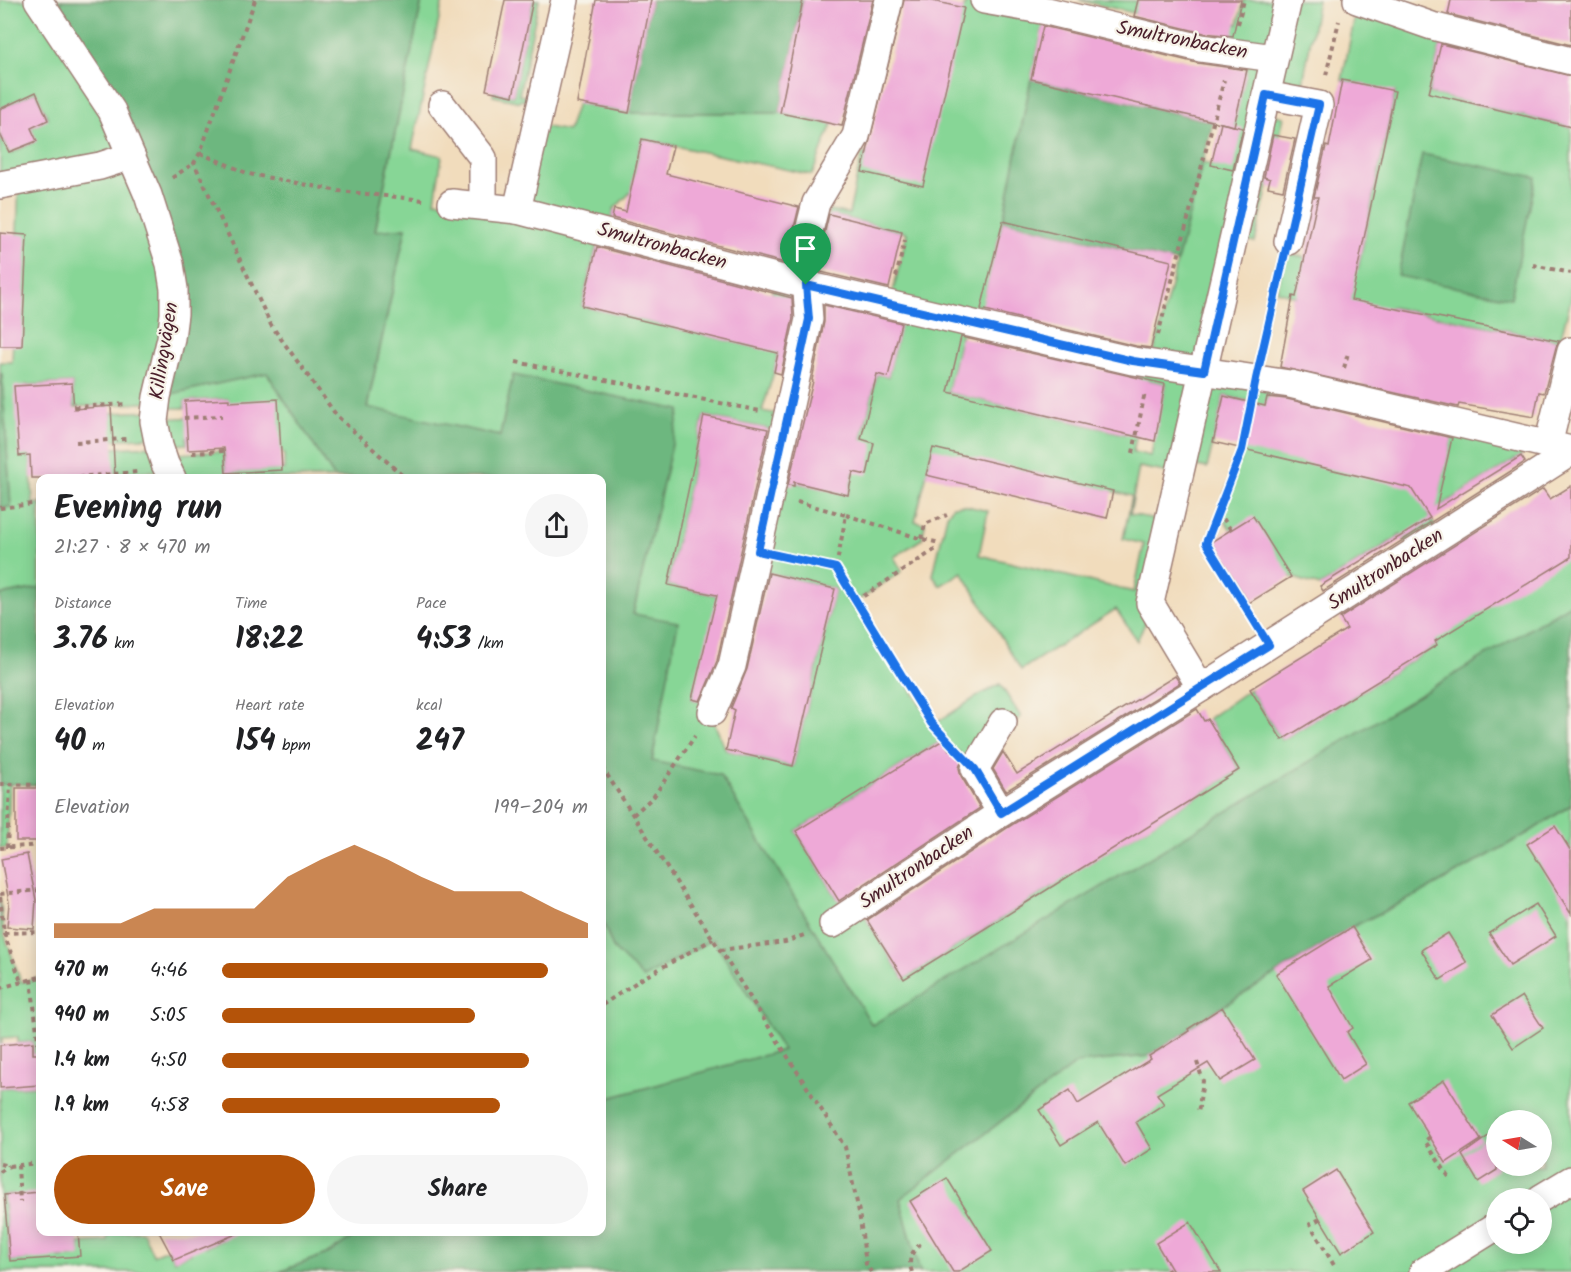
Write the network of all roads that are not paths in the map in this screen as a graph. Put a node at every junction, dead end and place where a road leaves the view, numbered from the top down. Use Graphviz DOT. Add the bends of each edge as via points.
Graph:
graph roads {
  1 [pos="38,0"];
  2 [pos="565,0"];
  3 [pos="890,0"];
  4 [pos="984,0"];
  5 [pos="1288,0"];
  6 [pos="1357,0"];
  7 [pos="1274,58"];
  8 [pos="1571,61"];
  9 [pos="1266,95"];
  10 [pos="442,105"];
  11 [pos="131,156"];
  12 [pos="0,185"];
  13 [pos="452,203"];
  14 [pos="483,206"];
  15 [pos="517,210"];
  16 [pos="1288,241"];
  17 [pos="806,285"];
  18 [pos="1571,351"];
  19 [pos="1204,371"];
  20 [pos="1563,449"];
  21 [pos="170,474"];
  22 [pos="1201,688"];
  23 [pos="712,712"];
  24 [pos="1003,722"];
  25 [pos="1001,813"];
  26 [pos="833,924"];
  27 [pos="1571,1180"];
  28 [pos="1552,1191"];
  29 [pos="1486,1233"];
  30 [pos="1423,1272"];
  1 -- 11 [label="street, Killingvägen" via="111,111"];
  2 -- 15 [label="street"];
  3 -- 17 [label="street" via="856,136 816,202 804,251"];
  4 -- 7 [label="street, Smultronbacken" via="1201,48"];
  5 -- 7 [label="street, Smultronbacken"];
  6 -- 8 [label="street" via="1432,26"];
  7 -- 9 [label="street, Smultronbacken"];
  9 -- 16 [label="street" via="1319,105"];
  9 -- 19 [label="street, Smultronbacken"];
  10 -- 14 [label="street" via="483,158"];
  11 -- 12 [label="street" via="100,166"];
  11 -- 21 [label="street, Killingvägen" via="157,219 174,289 171,338 156,419"];
  13 -- 14 [label="street, Smultronbacken"];
  14 -- 15 [label="street, Smultronbacken"];
  15 -- 17 [label="street, Smultronbacken"];
  17 -- 19 [label="street, Smultronbacken" via="1151,364"];
  17 -- 23 [label="street" via="809,319 758,551 732,666"];
  18 -- 20 [label="street"];
  19 -- 20 [label="street, Smultronbacken" via="1290,384"];
  19 -- 22 [label="street, Smultronbacken" via="1150,603"];
  20 -- 22 [label="street, Smultronbacken"];
  22 -- 25 [label="street, Smultronbacken"];
  24 -- 25 [label="street" via="975,769"];
  25 -- 26 [label="street, Smultronbacken"];
  27 -- 28 [label="street"];
  29 -- 30 [label="street"];
}
